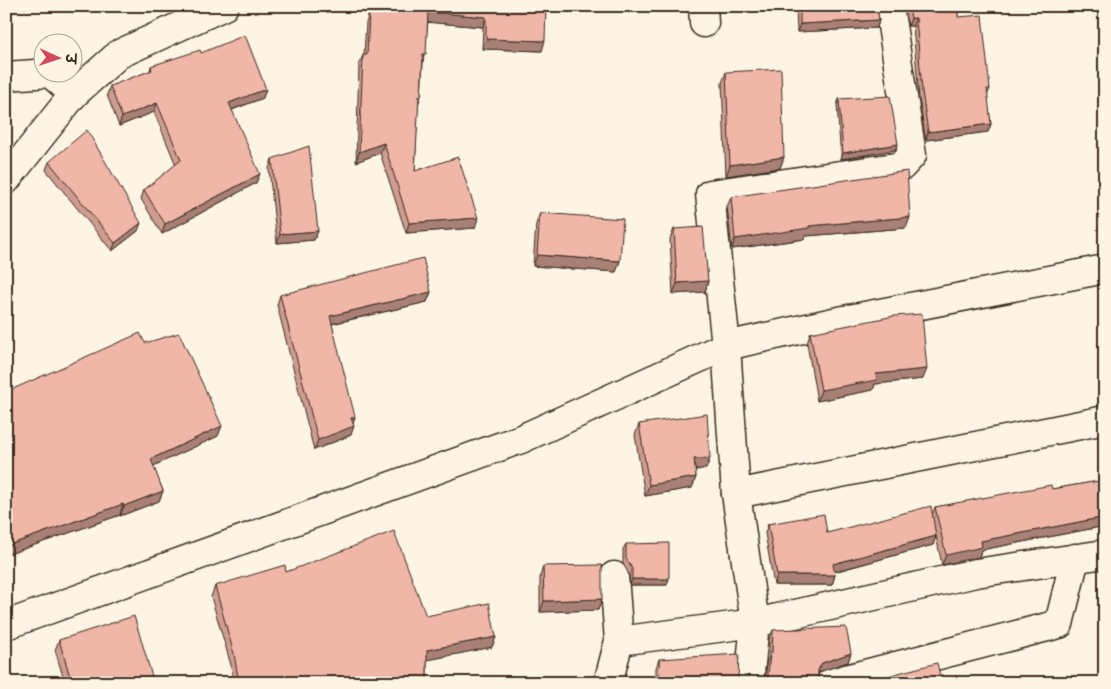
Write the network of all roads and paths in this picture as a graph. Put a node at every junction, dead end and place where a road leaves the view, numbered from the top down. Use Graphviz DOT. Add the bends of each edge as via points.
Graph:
graph roads {
  1 [pos="224,6"];
  2 [pos="888,6"];
  3 [pos="6,76"];
  4 [pos="74,94"];
  5 [pos="6,180"];
  6 [pos="1105,270"];
  7 [pos="726,346"];
  8 [pos="1105,420"];
  9 [pos="736,494"];
  10 [pos="1105,554"];
  11 [pos="1075,558"];
  12 [pos="614,576"];
  13 [pos="755,623"];
  14 [pos="6,625"];
  15 [pos="619,641"];
  16 [pos="608,683"];
  17 [pos="749,683"];
  18 [pos="830,683"];
  1 -- 4 [label="street" via="120,54"];
  2 -- 7 [label="street" via="912,156 902,166 710,194"];
  3 -- 4 [label="street" via="50,73"];
  4 -- 5 [label="street"];
  6 -- 7 [label="street"];
  7 -- 9 [label="street"];
  7 -- 14 [label="street" via="521,438"];
  8 -- 9 [label="street"];
  9 -- 13 [label="street"];
  10 -- 11 [label="street"];
  11 -- 13 [label="street" via="976,573"];
  11 -- 18 [label="street" via="1059,624"];
  12 -- 15 [label="street"];
  13 -- 15 [label="street"];
  13 -- 17 [label="street"];
  15 -- 16 [label="street"];
}
